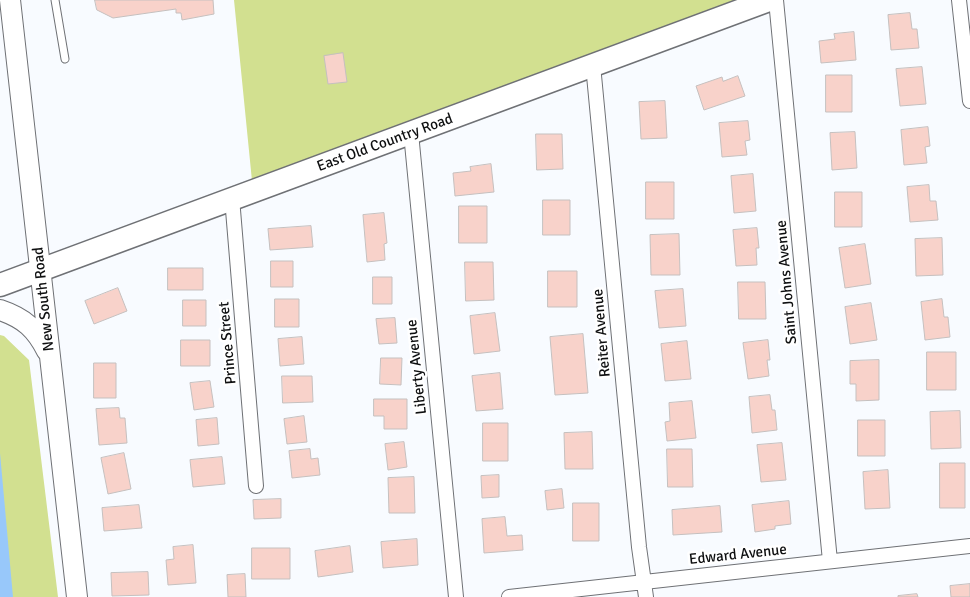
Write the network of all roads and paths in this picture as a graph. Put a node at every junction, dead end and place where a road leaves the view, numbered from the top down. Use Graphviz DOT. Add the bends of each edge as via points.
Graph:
graph roads {
  1 [pos="56,0"];
  2 [pos="769,0"];
  3 [pos="776,0"];
  4 [pos="958,0"];
  5 [pos="9,7"];
  6 [pos="65,58"];
  7 [pos="593,65"];
  8 [pos="970,101"];
  9 [pos="411,133"];
  10 [pos="232,198"];
  11 [pos="41,271"];
  12 [pos="0,285"];
  13 [pos="0,310"];
  14 [pos="51,360"];
  15 [pos="256,486"];
  16 [pos="970,546"];
  17 [pos="830,561"];
  18 [pos="644,582"];
  19 [pos="77,597"];
  20 [pos="456,597"];
  21 [pos="509,597"];
  22 [pos="646,597"];
  1 -- 6 [label="lane"];
  2 -- 7 [label="main road, East Old Country Road"];
  3 -- 17 [label="street, Saint Johns Avenue"];
  4 -- 8 [label="street"];
  5 -- 11 [label="street, New South Road"];
  7 -- 9 [label="main road, East Old Country Road"];
  7 -- 18 [label="street, Reiter Avenue"];
  9 -- 10 [label="main road, East Old Country Road"];
  9 -- 20 [label="street, Liberty Avenue"];
  10 -- 11 [label="main road, East Old Country Road"];
  10 -- 15 [label="street, Prince Street"];
  11 -- 12 [label="main road, East Old Country Road"];
  11 -- 14 [label="street, New South Road"];
  13 -- 14 [label="street" via="16,315 39,334"];
  14 -- 19 [label="street, New South Road"];
  16 -- 17 [label="street, Edward Avenue"];
  17 -- 18 [label="street, Edward Avenue"];
  18 -- 21 [label="street, Edward Avenue"];
  18 -- 22 [label="street, Reiter Avenue"];
}
